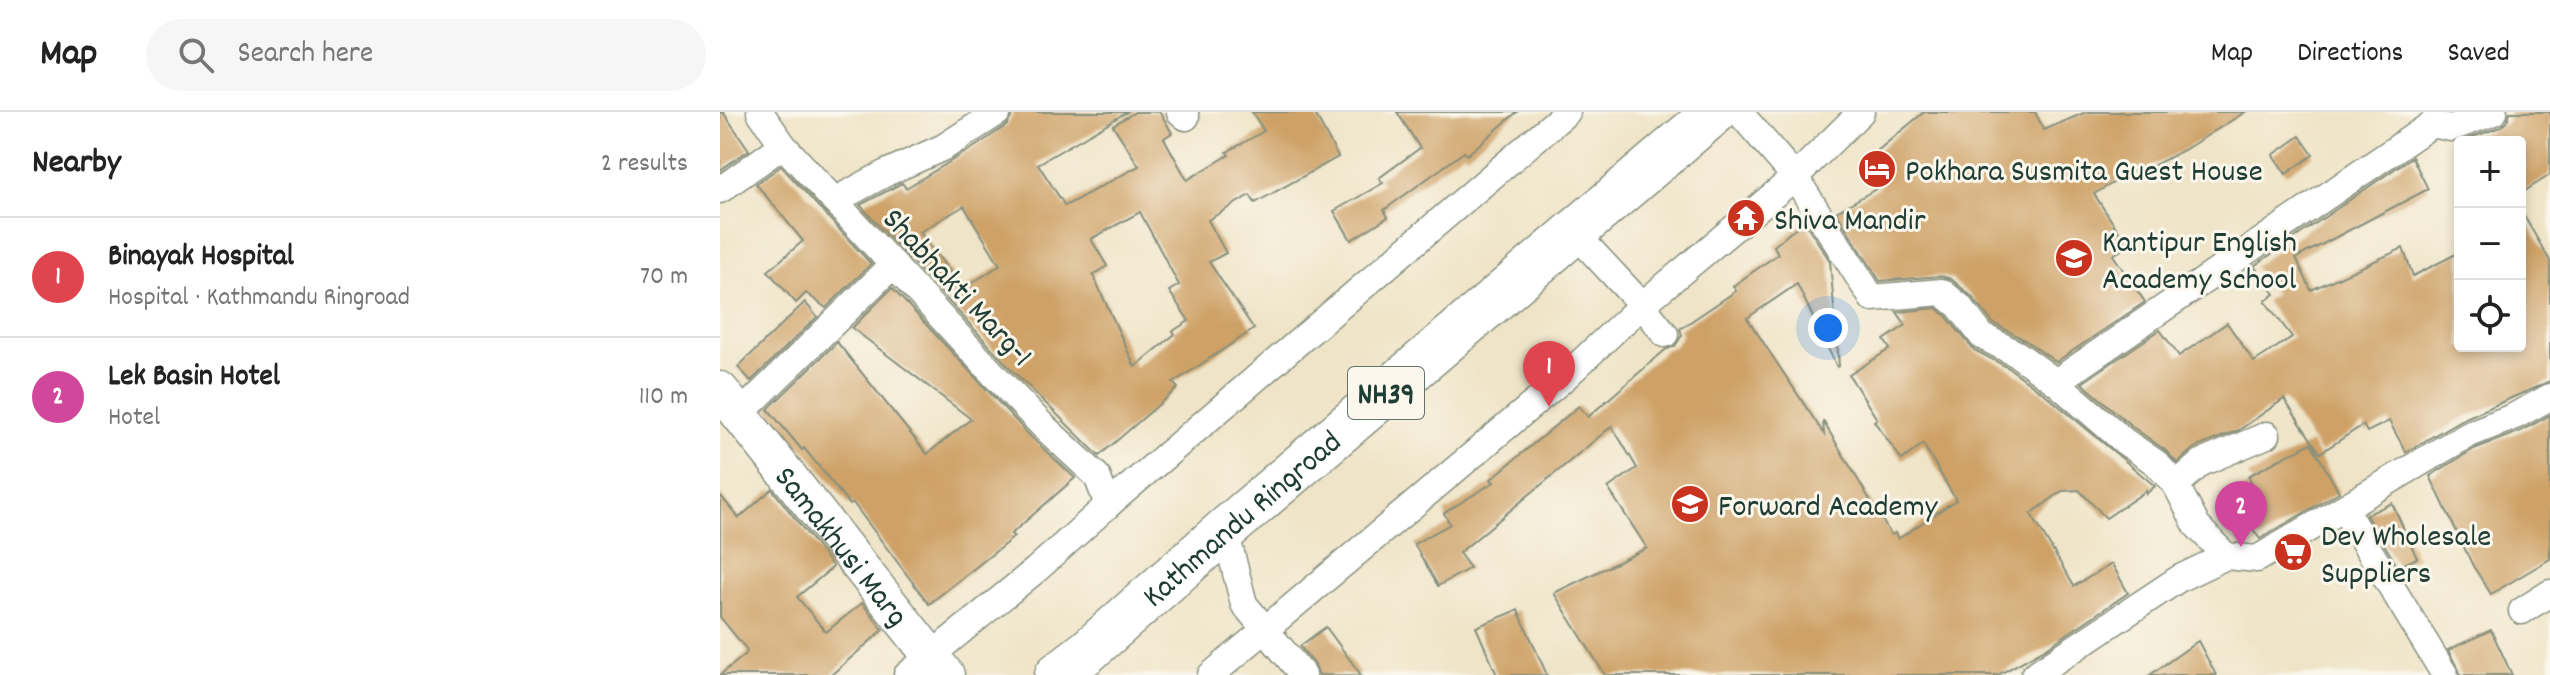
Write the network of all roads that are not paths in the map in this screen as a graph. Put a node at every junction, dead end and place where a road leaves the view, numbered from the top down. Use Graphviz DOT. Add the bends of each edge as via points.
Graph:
graph roads {
  1 [pos="760,112"];
  2 [pos="998,112"];
  3 [pos="1567,112"];
  4 [pos="1715,112"];
  5 [pos="1739,112"];
  6 [pos="1861,112"];
  7 [pos="2494,112"];
  8 [pos="783,145"];
  9 [pos="1795,177"];
  10 [pos="720,190"];
  11 [pos="834,201"];
  12 [pos="1574,232"];
  13 [pos="894,264"];
  14 [pos="1642,305"];
  15 [pos="1665,334"];
  16 [pos="2056,382"];
  17 [pos="2550,397"];
  18 [pos="730,402"];
  19 [pos="2267,435"];
  20 [pos="2176,485"];
  21 [pos="1108,505"];
  22 [pos="2344,509"];
  23 [pos="1225,530"];
  24 [pos="2226,556"];
  25 [pos="2550,593"];
  26 [pos="2522,611"];
  27 [pos="1265,629"];
  28 [pos="928,669"];
  29 [pos="1057,675"];
  30 [pos="1211,675"];
  31 [pos="1303,675"];
  32 [pos="2034,675"];
  33 [pos="2445,675"];
  1 -- 8 [label="street, Shabhakti Marg-1"];
  2 -- 11 [label="street" via="944,147"];
  3 -- 21 [label="street"];
  4 -- 12 [label="highway, Kathmandu Ringroad / NH39"];
  5 -- 9 [label="street"];
  6 -- 9 [label="street"];
  7 -- 16 [label="street" via="2451,128 2432,124"];
  8 -- 10 [label="street"];
  8 -- 11 [label="street, Shabhakti Marg-1"];
  9 -- 14 [label="street"];
  9 -- 16 [label="street" via="1872,298 1942,292 1982,336"];
  11 -- 13 [label="street, Shabhakti Marg-1"];
  12 -- 14 [label="street"];
  12 -- 23 [label="highway, Kathmandu Ringroad / NH39"];
  13 -- 18 [label="street, Samakhusi Marg"];
  13 -- 21 [label="street, Shabhakti Marg-1" via="1024,406 1097,476"];
  14 -- 15 [label="street"];
  14 -- 27 [label="street" via="1563,379"];
  16 -- 20 [label="street"];
  17 -- 22 [label="street" via="2467,435"];
  18 -- 28 [label="main road, Samakhusi Marg"];
  19 -- 20 [label="street" via="2201,463"];
  20 -- 24 [label="street" via="2197,526"];
  21 -- 28 [label="street"];
  22 -- 24 [label="street" via="2257,559"];
  22 -- 33 [label="street"];
  23 -- 27 [label="street" via="1244,604"];
  23 -- 29 [label="highway, Kathmandu Ringroad / NH39"];
  24 -- 32 [label="street" via="2180,578"];
  25 -- 26 [label="street"];
  27 -- 30 [label="street"];
  27 -- 31 [label="street"];
}
